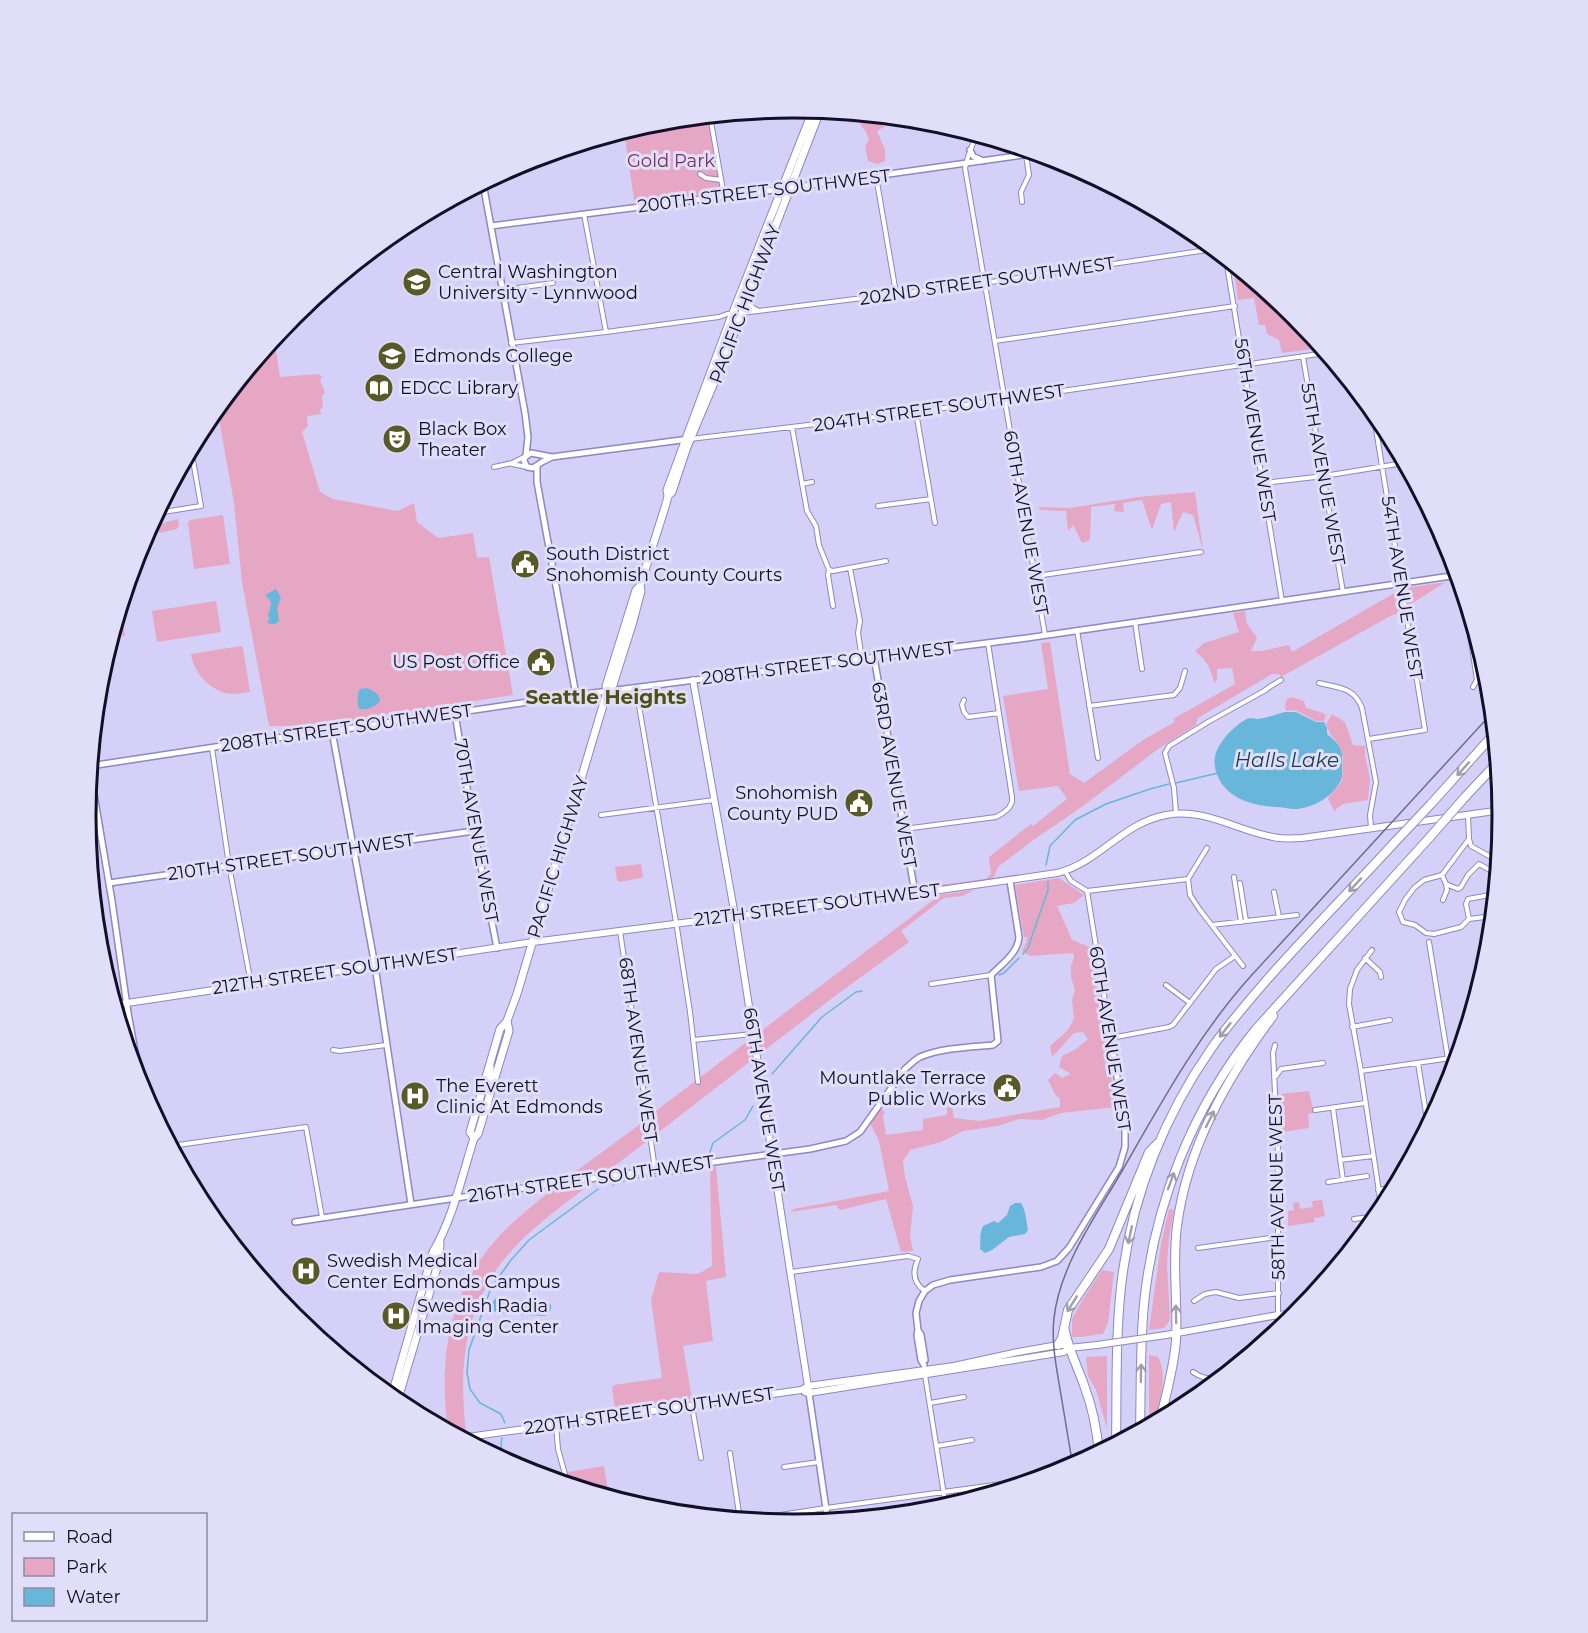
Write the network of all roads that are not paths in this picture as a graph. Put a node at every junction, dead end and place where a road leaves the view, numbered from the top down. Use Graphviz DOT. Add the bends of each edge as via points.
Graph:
graph roads {
  1 [pos="810,119"];
  2 [pos="817,119"];
  3 [pos="711,123"];
  4 [pos="973,142"];
  5 [pos="970,150"];
  6 [pos="1018,156"];
  7 [pos="1027,159"];
  8 [pos="984,161"];
  9 [pos="966,164"];
  10 [pos="700,174"];
  11 [pos="876,176"];
  12 [pos="721,180"];
  13 [pos="787,188"];
  14 [pos="484,190"];
  15 [pos="724,196"];
  16 [pos="1022,202"];
  17 [pos="584,214"];
  18 [pos="491,226"];
  19 [pos="1202,251"];
  20 [pos="1228,271"];
  21 [pos="553,283"];
  22 [pos="984,283"];
  23 [pos="502,290"];
  24 [pos="896,293"];
  25 [pos="747,298"];
  26 [pos="1235,306"];
  27 [pos="759,311"];
  28 [pos="741,313"];
  29 [pos="732,315"];
  30 [pos="719,316"];
  31 [pos="728,328"];
  32 [pos="606,332"];
  33 [pos="995,341"];
  34 [pos="511,343"];
  35 [pos="1318,354"];
  36 [pos="1303,357"];
  37 [pos="1243,364"];
  38 [pos="1005,400"];
  39 [pos="916,412"];
  40 [pos="792,427"];
  41 [pos="1377,433"];
  42 [pos="528,437"];
  43 [pos="687,439"];
  44 [pos="536,454"];
  45 [pos="526,456"];
  46 [pos="552,457"];
  47 [pos="193,462"];
  48 [pos="512,463"];
  49 [pos="1395,464"];
  50 [pos="538,465"];
  51 [pos="1382,466"];
  52 [pos="494,467"];
  53 [pos="528,468"];
  54 [pos="1324,476"];
  55 [pos="537,482"];
  56 [pos="812,482"];
  57 [pos="1264,483"];
  58 [pos="802,484"];
  59 [pos="931,499"];
  60 [pos="878,506"];
  61 [pos="166,512"];
  62 [pos="935,523"];
  63 [pos="1201,552"];
  64 [pos="886,561"];
  65 [pos="850,568"];
  66 [pos="829,570"];
  67 [pos="1035,576"];
  68 [pos="1449,576"];
  69 [pos="1401,584"];
  70 [pos="1342,592"];
  71 [pos="1282,601"];
  72 [pos="634,605"];
  73 [pos="833,606"];
  74 [pos="1135,622"];
  75 [pos="1077,630"];
  76 [pos="1045,634"];
  77 [pos="988,643"];
  78 [pos="874,657"];
  79 [pos="862,658"];
  80 [pos="1474,659"];
  81 [pos="1142,669"];
  82 [pos="1185,671"];
  83 [pos="693,680"];
  84 [pos="1281,680"];
  85 [pos="1320,684"];
  86 [pos="1473,687"];
  87 [pos="636,688"];
  88 [pos="607,692"];
  89 [pos="576,696"];
  90 [pos="964,700"];
  91 [pos="1089,706"];
  92 [pos="455,713"];
  93 [pos="999,713"];
  94 [pos="332,731"];
  95 [pos="1369,738"];
  96 [pos="1488,741"];
  97 [pos="212,747"];
  98 [pos="1098,758"];
  99 [pos="98,765"];
  100 [pos="1491,770"];
  101 [pos="715,800"];
  102 [pos="96,807"];
  103 [pos="656,807"];
  104 [pos="1492,811"];
  105 [pos="1176,813"];
  106 [pos="601,815"];
  107 [pos="1468,815"];
  108 [pos="903,829"];
  109 [pos="1371,829"];
  110 [pos="474,831"];
  111 [pos="1469,839"];
  112 [pos="352,848"];
  113 [pos="1207,848"];
  114 [pos="1491,857"];
  115 [pos="230,865"];
  116 [pos="1490,870"];
  117 [pos="1065,871"];
  118 [pos="1442,875"];
  119 [pos="1234,877"];
  120 [pos="1188,879"];
  121 [pos="1010,881"];
  122 [pos="109,883"];
  123 [pos="1240,883"];
  124 [pos="1446,884"];
  125 [pos="1087,891"];
  126 [pos="1274,892"];
  127 [pos="915,893"];
  128 [pos="1487,895"];
  129 [pos="1443,900"];
  130 [pos="1297,915"];
  131 [pos="735,916"];
  132 [pos="1279,917"];
  133 [pos="1485,917"];
  134 [pos="1469,919"];
  135 [pos="1244,921"];
  136 [pos="677,923"];
  137 [pos="1211,925"];
  138 [pos="620,931"];
  139 [pos="533,942"];
  140 [pos="1429,942"];
  141 [pos="496,948"];
  142 [pos="1372,950"];
  143 [pos="1234,956"];
  144 [pos="1365,958"];
  145 [pos="375,966"];
  146 [pos="1243,966"];
  147 [pos="991,975"];
  148 [pos="1381,977"];
  149 [pos="1301,979"];
  150 [pos="251,984"];
  151 [pos="931,984"];
  152 [pos="1166,985"];
  153 [pos="126,1003"];
  154 [pos="1190,1003"];
  155 [pos="122,1004"];
  156 [pos="1390,1020"];
  157 [pos="507,1021"];
  158 [pos="1352,1027"];
  159 [pos="754,1034"];
  160 [pos="1111,1038"];
  161 [pos="693,1040"];
  162 [pos="133,1041"];
  163 [pos="386,1045"];
  164 [pos="1275,1045"];
  165 [pos="333,1050"];
  166 [pos="1448,1059"];
  167 [pos="1418,1063"];
  168 [pos="1323,1064"];
  169 [pos="490,1066"];
  170 [pos="1360,1071"];
  171 [pos="1275,1077"];
  172 [pos="698,1082"];
  173 [pos="493,1085"];
  174 [pos="1365,1103"];
  175 [pos="1333,1108"];
  176 [pos="1315,1110"];
  177 [pos="1426,1112"];
  178 [pos="474,1138"];
  179 [pos="1160,1140"];
  180 [pos="179,1145"];
  181 [pos="772,1154"];
  182 [pos="1373,1156"];
  183 [pos="1340,1160"];
  184 [pos="655,1169"];
  185 [pos="1367,1176"];
  186 [pos="1343,1180"];
  187 [pos="1328,1182"];
  188 [pos="1383,1189"];
  189 [pos="1378,1190"];
  190 [pos="1379,1196"];
  191 [pos="455,1198"];
  192 [pos="411,1204"];
  193 [pos="322,1217"];
  194 [pos="1364,1218"];
  195 [pos="1354,1219"];
  196 [pos="295,1222"];
  197 [pos="1278,1238"];
  198 [pos="440,1240"];
  199 [pos="1198,1248"];
  200 [pos="790,1272"];
  201 [pos="925,1292"];
  202 [pos="1279,1293"];
  203 [pos="1194,1301"];
  204 [pos="1278,1315"];
  205 [pos="1283,1315"];
  206 [pos="1278,1319"];
  207 [pos="1064,1323"];
  208 [pos="1176,1333"];
  209 [pos="1058,1345"];
  210 [pos="1069,1348"];
  211 [pos="925,1370"];
  212 [pos="1193,1372"];
  213 [pos="1208,1378"];
  214 [pos="394,1388"];
  215 [pos="808,1390"];
  216 [pos="399,1392"];
  217 [pos="964,1397"];
  218 [pos="930,1402"];
  219 [pos="692,1406"];
  220 [pos="1163,1409"];
  221 [pos="1140,1423"];
  222 [pos="556,1425"];
  223 [pos="473,1436"];
  224 [pos="1116,1436"];
  225 [pos="972,1440"];
  226 [pos="1098,1445"];
  227 [pos="937,1446"];
  228 [pos="730,1453"];
  229 [pos="701,1458"];
  230 [pos="819,1462"];
  231 [pos="784,1467"];
  232 [pos="565,1475"];
  233 [pos="995,1485"];
  234 [pos="944,1491"];
  235 [pos="945,1498"];
  236 [pos="826,1508"];
  237 [pos="739,1512"];
  238 [pos="827,1513"];
  239 [pos="787,1514"];
  1 -- 13 [label="main road, PACIFIC HIGHWAY"];
  2 -- 13 [label="main road, PACIFIC HIGHWAY"];
  3 -- 12 [label="street"];
  4 -- 5 [label="street"];
  5 -- 8 [label="street"];
  5 -- 9 [label="street"];
  6 -- 8 [label="street, 200TH STREET SOUTHWEST"];
  7 -- 16 [label="street" via="1029,172 1021,192"];
  8 -- 9 [label="street, 200TH STREET SOUTHWEST"];
  9 -- 11 [label="street, 200TH STREET SOUTHWEST"];
  9 -- 22 [label="street, 60TH AVENUE WEST"];
  10 -- 12 [label="street"];
  11 -- 13 [label="street, 200TH STREET SOUTHWEST"];
  11 -- 24 [label="street"];
  12 -- 15 [label="street"];
  13 -- 15 [label="street, 200TH STREET SOUTHWEST"];
  13 -- 25 [label="main road, PACIFIC HIGHWAY"];
  13 -- 29 [label="main road, PACIFIC HIGHWAY"];
  14 -- 18 [label="street"];
  15 -- 17 [label="street, 200TH STREET SOUTHWEST"];
  17 -- 18 [label="street, 200TH STREET SOUTHWEST"];
  17 -- 32 [label="street"];
  18 -- 23 [label="street"];
  19 -- 22 [label="street, 202ND STREET SOUTHWEST"];
  20 -- 26 [label="street, 56TH AVENUE WEST"];
  21 -- 23 [label="street"];
  22 -- 24 [label="street, 202ND STREET SOUTHWEST"];
  22 -- 33 [label="street, 60TH AVENUE WEST"];
  23 -- 34 [label="street"];
  24 -- 27 [label="street, 202ND STREET SOUTHWEST"];
  25 -- 27 [label="street"];
  25 -- 28 [label="main road, PACIFIC HIGHWAY"];
  26 -- 33 [label="street"];
  26 -- 37 [label="street, 56TH AVENUE WEST"];
  27 -- 28 [label="street, 202ND STREET SOUTHWEST"];
  28 -- 43 [label="main road, PACIFIC HIGHWAY" via="697,426"];
  29 -- 30 [label="street"];
  29 -- 31 [label="main road, PACIFIC HIGHWAY"];
  30 -- 31 [label="street"];
  30 -- 32 [label="street"];
  31 -- 43 [label="main road, PACIFIC HIGHWAY"];
  32 -- 34 [label="street"];
  33 -- 38 [label="street, 60TH AVENUE WEST"];
  34 -- 42 [label="street"];
  35 -- 36 [label="street, 204TH STREET SOUTHWEST"];
  36 -- 37 [label="street, 204TH STREET SOUTHWEST"];
  36 -- 54 [label="street, 55TH AVENUE WEST"];
  37 -- 38 [label="street, 204TH STREET SOUTHWEST"];
  37 -- 57 [label="street, 56TH AVENUE WEST"];
  38 -- 39 [label="street, 204TH STREET SOUTHWEST"];
  38 -- 67 [label="street, 60TH AVENUE WEST"];
  39 -- 40 [label="street, 204TH STREET SOUTHWEST"];
  39 -- 59 [label="street"];
  40 -- 43 [label="street, 204TH STREET SOUTHWEST"];
  40 -- 58 [label="street"];
  41 -- 51 [label="street, 54TH AVENUE WEST"];
  42 -- 44 [label="street"];
  42 -- 45 [label="street"];
  43 -- 46 [label="street, 204TH STREET SOUTHWEST"];
  43 -- 72 [label="main road, PACIFIC HIGHWAY"];
  44 -- 45 [label="street"];
  44 -- 46 [label="street, 204TH STREET SOUTHWEST"];
  44 -- 50 [label="street"];
  45 -- 48 [label="street"];
  45 -- 53 [label="street" via="524,464"];
  46 -- 50 [label="street, 204TH STREET SOUTHWEST"];
  47 -- 61 [label="street" via="201,506"];
  48 -- 52 [label="street"];
  48 -- 53 [label="street"];
  49 -- 51 [label="street"];
  50 -- 53 [label="street"];
  50 -- 55 [label="street"];
  51 -- 54 [label="street"];
  51 -- 69 [label="street, 54TH AVENUE WEST"];
  53 -- 55 [label="street"];
  54 -- 57 [label="street"];
  54 -- 70 [label="street, 55TH AVENUE WEST"];
  55 -- 89 [label="street"];
  56 -- 58 [label="street"];
  57 -- 71 [label="street, 56TH AVENUE WEST"];
  58 -- 66 [label="street" via="807,510"];
  59 -- 60 [label="street"];
  59 -- 62 [label="street"];
  63 -- 67 [label="street"];
  64 -- 65 [label="street"];
  65 -- 66 [label="street"];
  65 -- 79 [label="street"];
  66 -- 73 [label="street"];
  67 -- 76 [label="street, 60TH AVENUE WEST"];
  68 -- 69 [label="street, 208TH STREET SOUTHWEST"];
  69 -- 70 [label="street, 208TH STREET SOUTHWEST"];
  69 -- 95 [label="street, 54TH AVENUE WEST" via="1425,730"];
  70 -- 71 [label="street, 208TH STREET SOUTHWEST"];
  71 -- 74 [label="street, 208TH STREET SOUTHWEST"];
  72 -- 88 [label="main road, PACIFIC HIGHWAY"];
  72 -- 88 [label="main road, PACIFIC HIGHWAY" via="633,623 613,685"];
  74 -- 75 [label="street, 208TH STREET SOUTHWEST"];
  74 -- 81 [label="street"];
  75 -- 76 [label="street, 208TH STREET SOUTHWEST"];
  75 -- 91 [label="street"];
  76 -- 77 [label="street, 208TH STREET SOUTHWEST"];
  77 -- 78 [label="street, 208TH STREET SOUTHWEST"];
  77 -- 93 [label="street"];
  78 -- 79 [label="street, 208TH STREET SOUTHWEST"];
  78 -- 108 [label="street, 63RD AVENUE WEST"];
  79 -- 83 [label="street, 208TH STREET SOUTHWEST"];
  80 -- 86 [label="street" via="1477,680"];
  82 -- 91 [label="street" via="1174,694"];
  83 -- 87 [label="street, 208TH STREET SOUTHWEST"];
  83 -- 101 [label="main road, 66TH AVENUE WEST"];
  84 -- 105 [label="street" via="1169,746 1165,753"];
  85 -- 95 [label="street" via="1349,690 1359,699"];
  87 -- 88 [label="street, 208TH STREET SOUTHWEST"];
  87 -- 103 [label="street"];
  88 -- 89 [label="street, 208TH STREET SOUTHWEST"];
  88 -- 139 [label="main road, PACIFIC HIGHWAY"];
  89 -- 92 [label="street, 208TH STREET SOUTHWEST"];
  90 -- 93 [label="street" via="962,705 968,717"];
  91 -- 98 [label="street"];
  92 -- 94 [label="street, 208TH STREET SOUTHWEST"];
  92 -- 110 [label="street, 70TH AVENUE WEST"];
  93 -- 108 [label="street" via="1012,797 1004,813"];
  94 -- 97 [label="street, 208TH STREET SOUTHWEST"];
  94 -- 112 [label="street"];
  95 -- 109 [label="street" via="1376,787"];
  96 -- 179 [label="highway, one-way, bridge" via="1227,1028 1196,1072"];
  97 -- 99 [label="street, 208TH STREET SOUTHWEST"];
  97 -- 115 [label="street"];
  100 -- 149 [label="highway, bridge"];
  101 -- 103 [label="street"];
  101 -- 131 [label="main road, 66TH AVENUE WEST"];
  102 -- 122 [label="street"];
  103 -- 106 [label="street"];
  103 -- 136 [label="street"];
  104 -- 107 [label="main road, 212TH STREET SOUTHWEST"];
  105 -- 109 [label="main road, 212TH STREET SOUTHWEST" via="1198,814 1280,838"];
  105 -- 117 [label="main road, 212TH STREET SOUTHWEST" via="1139,823 1096,855"];
  107 -- 109 [label="main road, 212TH STREET SOUTHWEST"];
  107 -- 111 [label="street"];
  108 -- 127 [label="street, 63RD AVENUE WEST"];
  110 -- 112 [label="street, 210TH STREET SOUTHWEST"];
  110 -- 141 [label="street, 70TH AVENUE WEST"];
  111 -- 114 [label="street" via="1471,846"];
  111 -- 118 [label="street"];
  112 -- 115 [label="street, 210TH STREET SOUTHWEST"];
  112 -- 145 [label="street"];
  113 -- 120 [label="street"];
  115 -- 122 [label="street, 210TH STREET SOUTHWEST"];
  115 -- 150 [label="street"];
  116 -- 124 [label="street" via="1479,864 1458,890"];
  117 -- 121 [label="main road, 212TH STREET SOUTHWEST"];
  117 -- 125 [label="street" via="1071,881"];
  118 -- 124 [label="street"];
  118 -- 134 [label="street" via="1424,880 1414,888 1399,912 1403,922 1434,933 1461,927"];
  119 -- 135 [label="street"];
  120 -- 125 [label="street"];
  120 -- 137 [label="street" via="1190,895"];
  121 -- 127 [label="main road, 212TH STREET SOUTHWEST"];
  121 -- 147 [label="street" via="1018,945"];
  122 -- 153 [label="street"];
  123 -- 135 [label="street"];
  124 -- 129 [label="street"];
  125 -- 160 [label="street, 60TH AVENUE WEST"];
  126 -- 132 [label="street"];
  127 -- 131 [label="main road, 212TH STREET SOUTHWEST"];
  128 -- 134 [label="street" via="1468,899"];
  130 -- 132 [label="street"];
  131 -- 136 [label="main road, 212TH STREET SOUTHWEST"];
  131 -- 159 [label="main road, 66TH AVENUE WEST"];
  132 -- 135 [label="street"];
  133 -- 134 [label="street"];
  135 -- 137 [label="street"];
  136 -- 138 [label="main road, 212TH STREET SOUTHWEST"];
  136 -- 161 [label="street"];
  137 -- 143 [label="street"];
  138 -- 139 [label="main road, 212TH STREET SOUTHWEST"];
  138 -- 184 [label="street, 68TH AVENUE WEST"];
  139 -- 141 [label="main road, 212TH STREET SOUTHWEST"];
  139 -- 157 [label="main road, PACIFIC HIGHWAY"];
  140 -- 166 [label="street"];
  141 -- 145 [label="main road, 212TH STREET SOUTHWEST"];
  142 -- 144 [label="street"];
  143 -- 146 [label="street"];
  143 -- 154 [label="street" via="1216,969"];
  144 -- 148 [label="street"];
  144 -- 158 [label="street" via="1350,989"];
  145 -- 150 [label="main road, 212TH STREET SOUTHWEST"];
  145 -- 163 [label="street"];
  147 -- 151 [label="street"];
  147 -- 181 [label="street, 216TH STREET SOUTHWEST" via="997,1042 922,1056 905,1069 860,1132 846,1141"];
  208 -- 149 [label="highway, one-way" via="1177,1226 1198,1143 1231,1078"];
  221 -- 149 [label="highway, one-way" via="1144,1303 1153,1245 1169,1186 1194,1126 1221,1078 1243,1045"];
  150 -- 153 [label="main road, 212TH STREET SOUTHWEST"];
  152 -- 154 [label="street"];
  153 -- 155 [label="main road, 212TH STREET SOUTHWEST"];
  153 -- 162 [label="street"];
  154 -- 160 [label="street" via="1169,1027"];
  156 -- 158 [label="street"];
  157 -- 169 [label="main road, PACIFIC HIGHWAY" via="500,1029"];
  157 -- 173 [label="main road, PACIFIC HIGHWAY" via="509,1031"];
  158 -- 170 [label="street"];
  159 -- 161 [label="street"];
  159 -- 181 [label="main road, 66TH AVENUE WEST"];
  160 -- 201 [label="street, 60TH AVENUE WEST" via="1125,1129 1124,1156 1069,1248 1050,1264 950,1280"];
  161 -- 172 [label="street"];
  163 -- 165 [label="street"];
  163 -- 192 [label="street"];
  164 -- 171 [label="street, 58TH AVENUE WEST"];
  166 -- 167 [label="street"];
  167 -- 170 [label="street"];
  167 -- 177 [label="street"];
  168 -- 171 [label="street" via="1281,1069"];
  169 -- 173 [label="main road"];
  169 -- 178 [label="main road, PACIFIC HIGHWAY" via="470,1132"];
  170 -- 174 [label="street"];
  171 -- 197 [label="street, 58TH AVENUE WEST"];
  173 -- 178 [label="main road, PACIFIC HIGHWAY"];
  174 -- 175 [label="street"];
  174 -- 182 [label="street"];
  175 -- 176 [label="street"];
  175 -- 183 [label="street"];
  178 -- 191 [label="main road, PACIFIC HIGHWAY"];
  179 -- 207 [label="highway, one-way" via="1149,1152 1109,1249 1070,1306"];
  179 -- 224 [label="highway, one-way" via="1138,1203 1123,1272"];
  180 -- 193 [label="street" via="306,1127"];
  181 -- 184 [label="street, 216TH STREET SOUTHWEST"];
  181 -- 200 [label="main road, 66TH AVENUE WEST"];
  182 -- 183 [label="street"];
  182 -- 189 [label="street"];
  183 -- 186 [label="street"];
  184 -- 191 [label="street, 216TH STREET SOUTHWEST"];
  185 -- 186 [label="street"];
  186 -- 187 [label="street"];
  188 -- 189 [label="street"];
  189 -- 190 [label="street"];
  191 -- 192 [label="street, 216TH STREET SOUTHWEST"];
  191 -- 198 [label="main road, PACIFIC HIGHWAY"];
  192 -- 193 [label="street, 216TH STREET SOUTHWEST"];
  193 -- 196 [label="street, 216TH STREET SOUTHWEST"];
  194 -- 195 [label="street"];
  197 -- 199 [label="street"];
  197 -- 202 [label="street, 58TH AVENUE WEST"];
  198 -- 214 [label="main road, PACIFIC HIGHWAY" via="433,1252"];
  198 -- 216 [label="main road, PACIFIC HIGHWAY" via="439,1260"];
  200 -- 201 [label="street" via="908,1256 918,1259 915,1280"];
  200 -- 215 [label="main road, 66TH AVENUE WEST"];
  201 -- 211 [label="street" via="916,1318"];
  202 -- 203 [label="street" via="1239,1298 1216,1292"];
  202 -- 204 [label="street, 58TH AVENUE WEST"];
  204 -- 205 [label="main road, 220TH STREET SOUTHWEST"];
  204 -- 206 [label="street, 58TH AVENUE WEST"];
  204 -- 208 [label="main road, 220TH STREET SOUTHWEST"];
  207 -- 209 [label="highway"];
  207 -- 210 [label="highway"];
  208 -- 210 [label="main road, 220TH STREET SOUTHWEST, bridge"];
  208 -- 220 [label="highway"];
  209 -- 210 [label="main road, 220TH STREET SOUTHWEST"];
  209 -- 211 [label="main road, 220TH STREET SOUTHWEST"];
  210 -- 211 [label="main road, 220TH STREET SOUTHWEST" via="1064,1352"];
  210 -- 226 [label="highway" via="1091,1405"];
  211 -- 215 [label="main road, 220TH STREET SOUTHWEST"];
  211 -- 218 [label="street"];
  212 -- 213 [label="street"];
  215 -- 219 [label="main road, 220TH STREET SOUTHWEST"];
  215 -- 230 [label="street, 66TH AVENUE WEST"];
  217 -- 218 [label="street"];
  218 -- 227 [label="street"];
  219 -- 222 [label="main road, 220TH STREET SOUTHWEST"];
  219 -- 229 [label="street"];
  222 -- 223 [label="main road, 220TH STREET SOUTHWEST"];
  222 -- 232 [label="street"];
  225 -- 227 [label="street"];
  227 -- 234 [label="street"];
  228 -- 237 [label="street"];
  230 -- 231 [label="street"];
  230 -- 236 [label="street, 66TH AVENUE WEST"];
  233 -- 234 [label="street"];
  234 -- 235 [label="street"];
  234 -- 236 [label="street"];
  236 -- 238 [label="street, 66TH AVENUE WEST"];
  236 -- 239 [label="street"];
}
